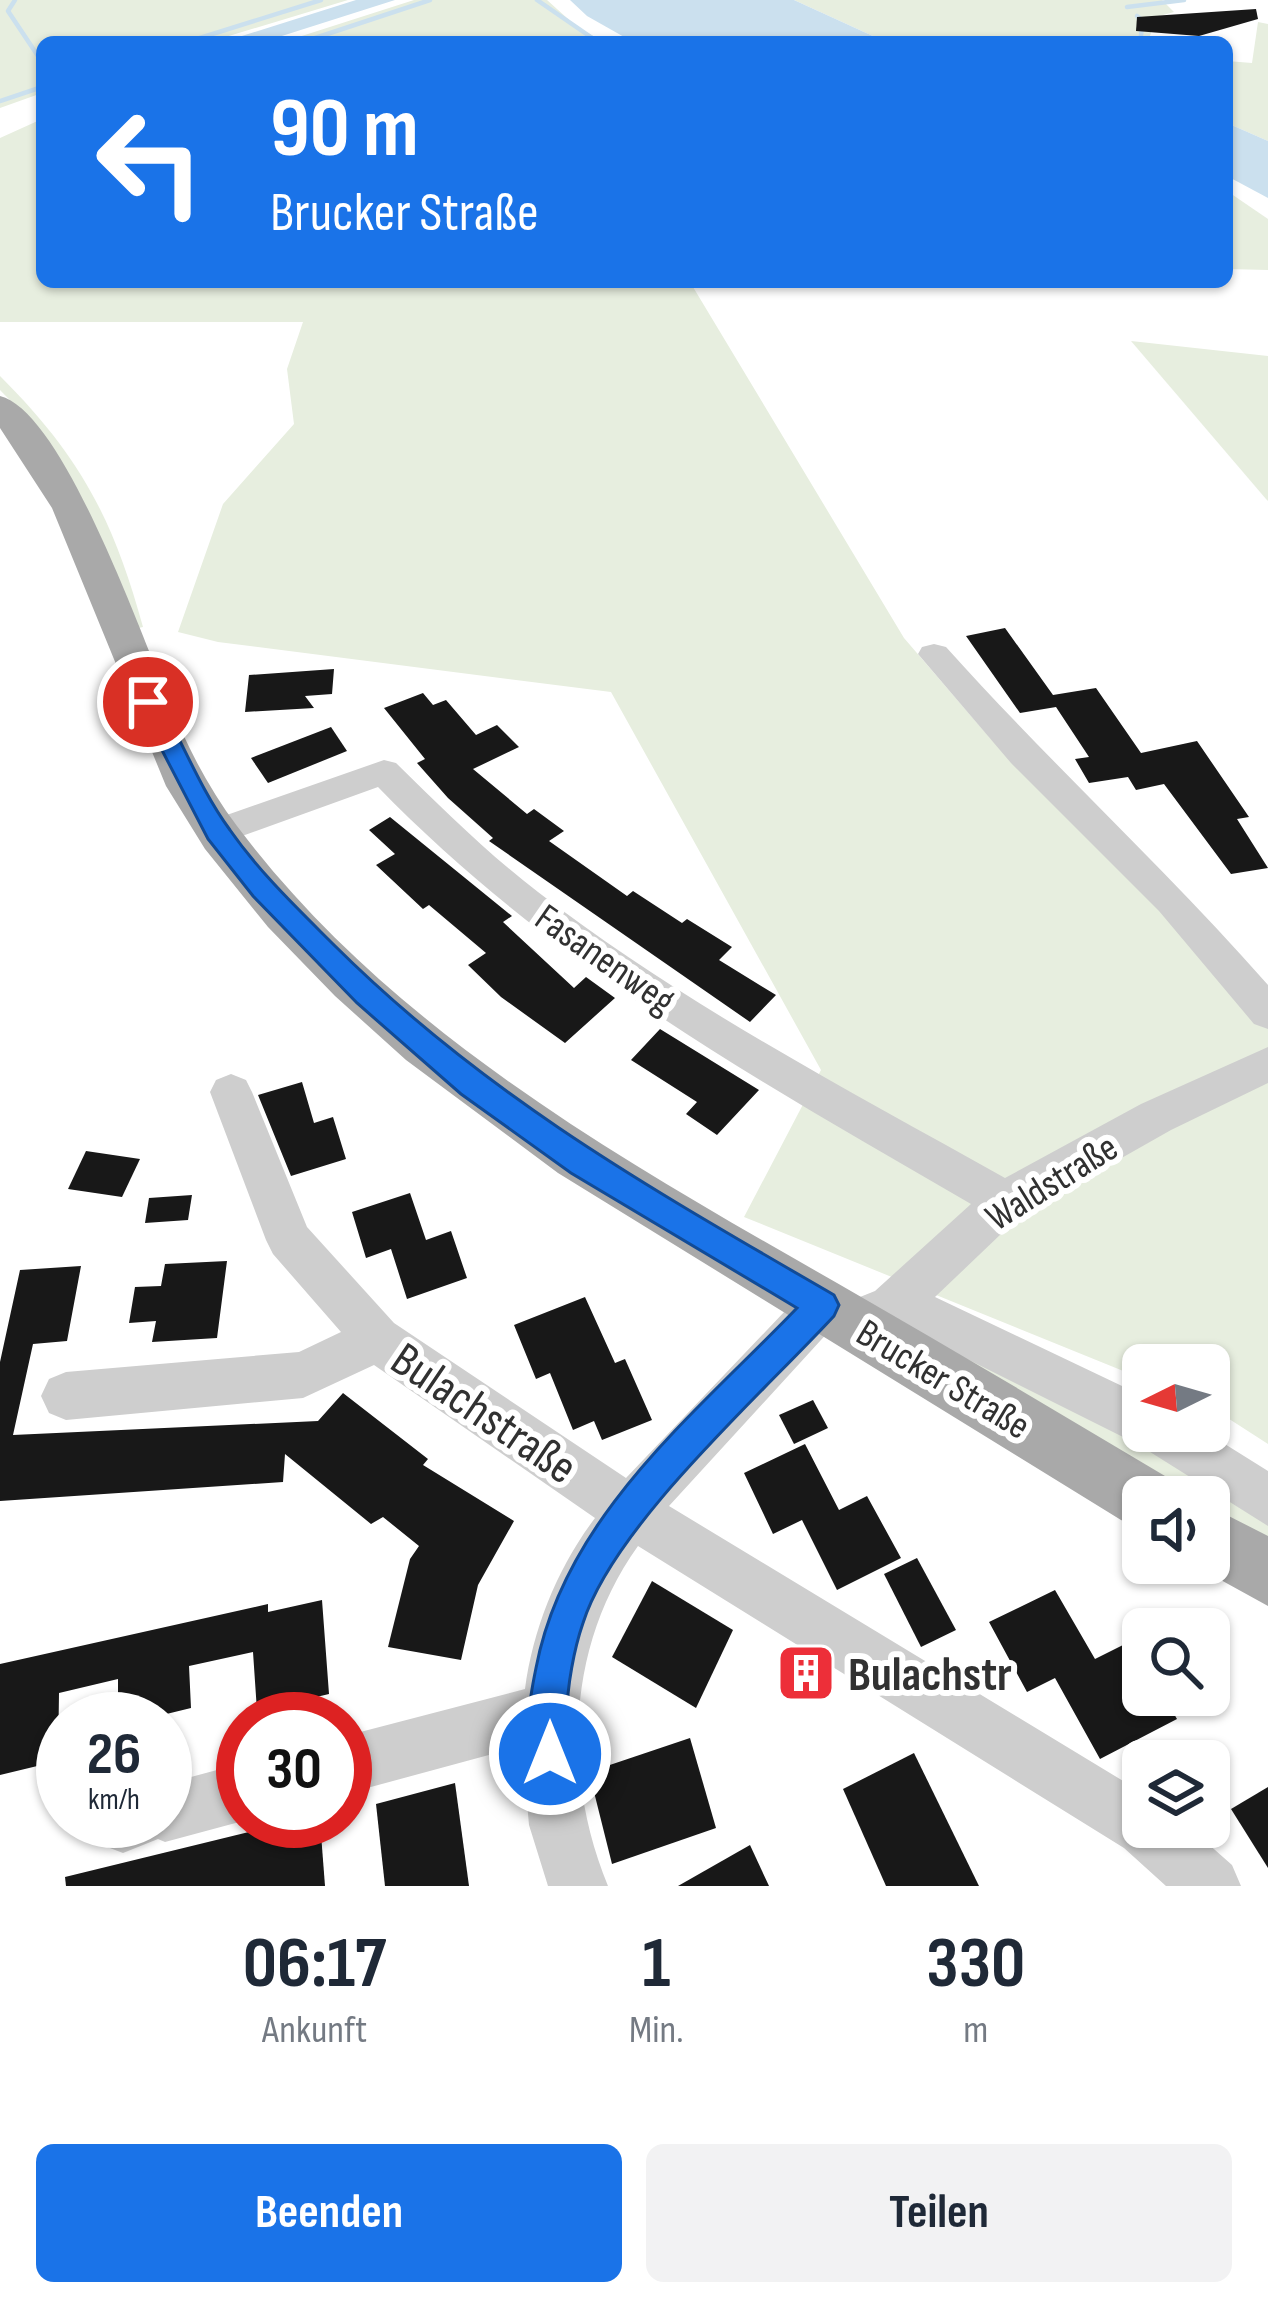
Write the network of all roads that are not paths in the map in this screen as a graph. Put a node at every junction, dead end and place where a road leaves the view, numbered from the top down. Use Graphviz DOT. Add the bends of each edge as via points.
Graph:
graph roads {
  1 [pos="0,406"];
  2 [pos="934,653"];
  3 [pos="218,832"];
  4 [pos="1268,1013"];
  5 [pos="1268,1064"];
  6 [pos="230,1092"];
  7 [pos="1006,1201"];
  8 [pos="855,1311"];
  9 [pos="377,1339"];
  10 [pos="66,1396"];
  11 [pos="1122,1412"];
  12 [pos="1191,1452"];
  13 [pos="1122,1484"];
  14 [pos="1268,1500"];
  15 [pos="628,1510"];
  16 [pos="1230,1550"];
  17 [pos="1268,1573"];
  18 [pos="547,1712"];
  19 [pos="372,1758"];
  20 [pos="1122,1813"];
  21 [pos="1167,1848"];
  22 [pos="578,1886"];
  23 [pos="1210,1886"];
  1 -- 3 [label="main road, Brucker Straße" via="67,494 162,733"];
  2 -- 4 [label="street"];
  3 -- 7 [label="street, Fasanenweg" via="384,772 428,820 560,931 635,983"];
  3 -- 8 [label="main road, Brucker Straße" via="342,973 472,1085 581,1164"];
  5 -- 7 [label="street, Waldstraße"];
  6 -- 9 [label="street, Bulachstraße" via="289,1240"];
  7 -- 8 [label="street, Waldstraße"];
  8 -- 11 [label="street" via="933,1318"];
  8 -- 13 [label="main road, Brucker Straße"];
  8 -- 15 [label="street, Waldstraße"];
  9 -- 10 [label="street, Bulachstraße" via="303,1375"];
  9 -- 15 [label="street, Bulachstraße"];
  12 -- 14 [label="street"];
  15 -- 18 [label="street, Waldstraße" via="564,1622"];
  15 -- 20 [label="street, Bulachstraße"];
  16 -- 17 [label="main road"];
  18 -- 19 [label="street"];
  18 -- 22 [label="street, Waldstraße" via="557,1840"];
  21 -- 23 [label="street, Bulachstraße"];
}
